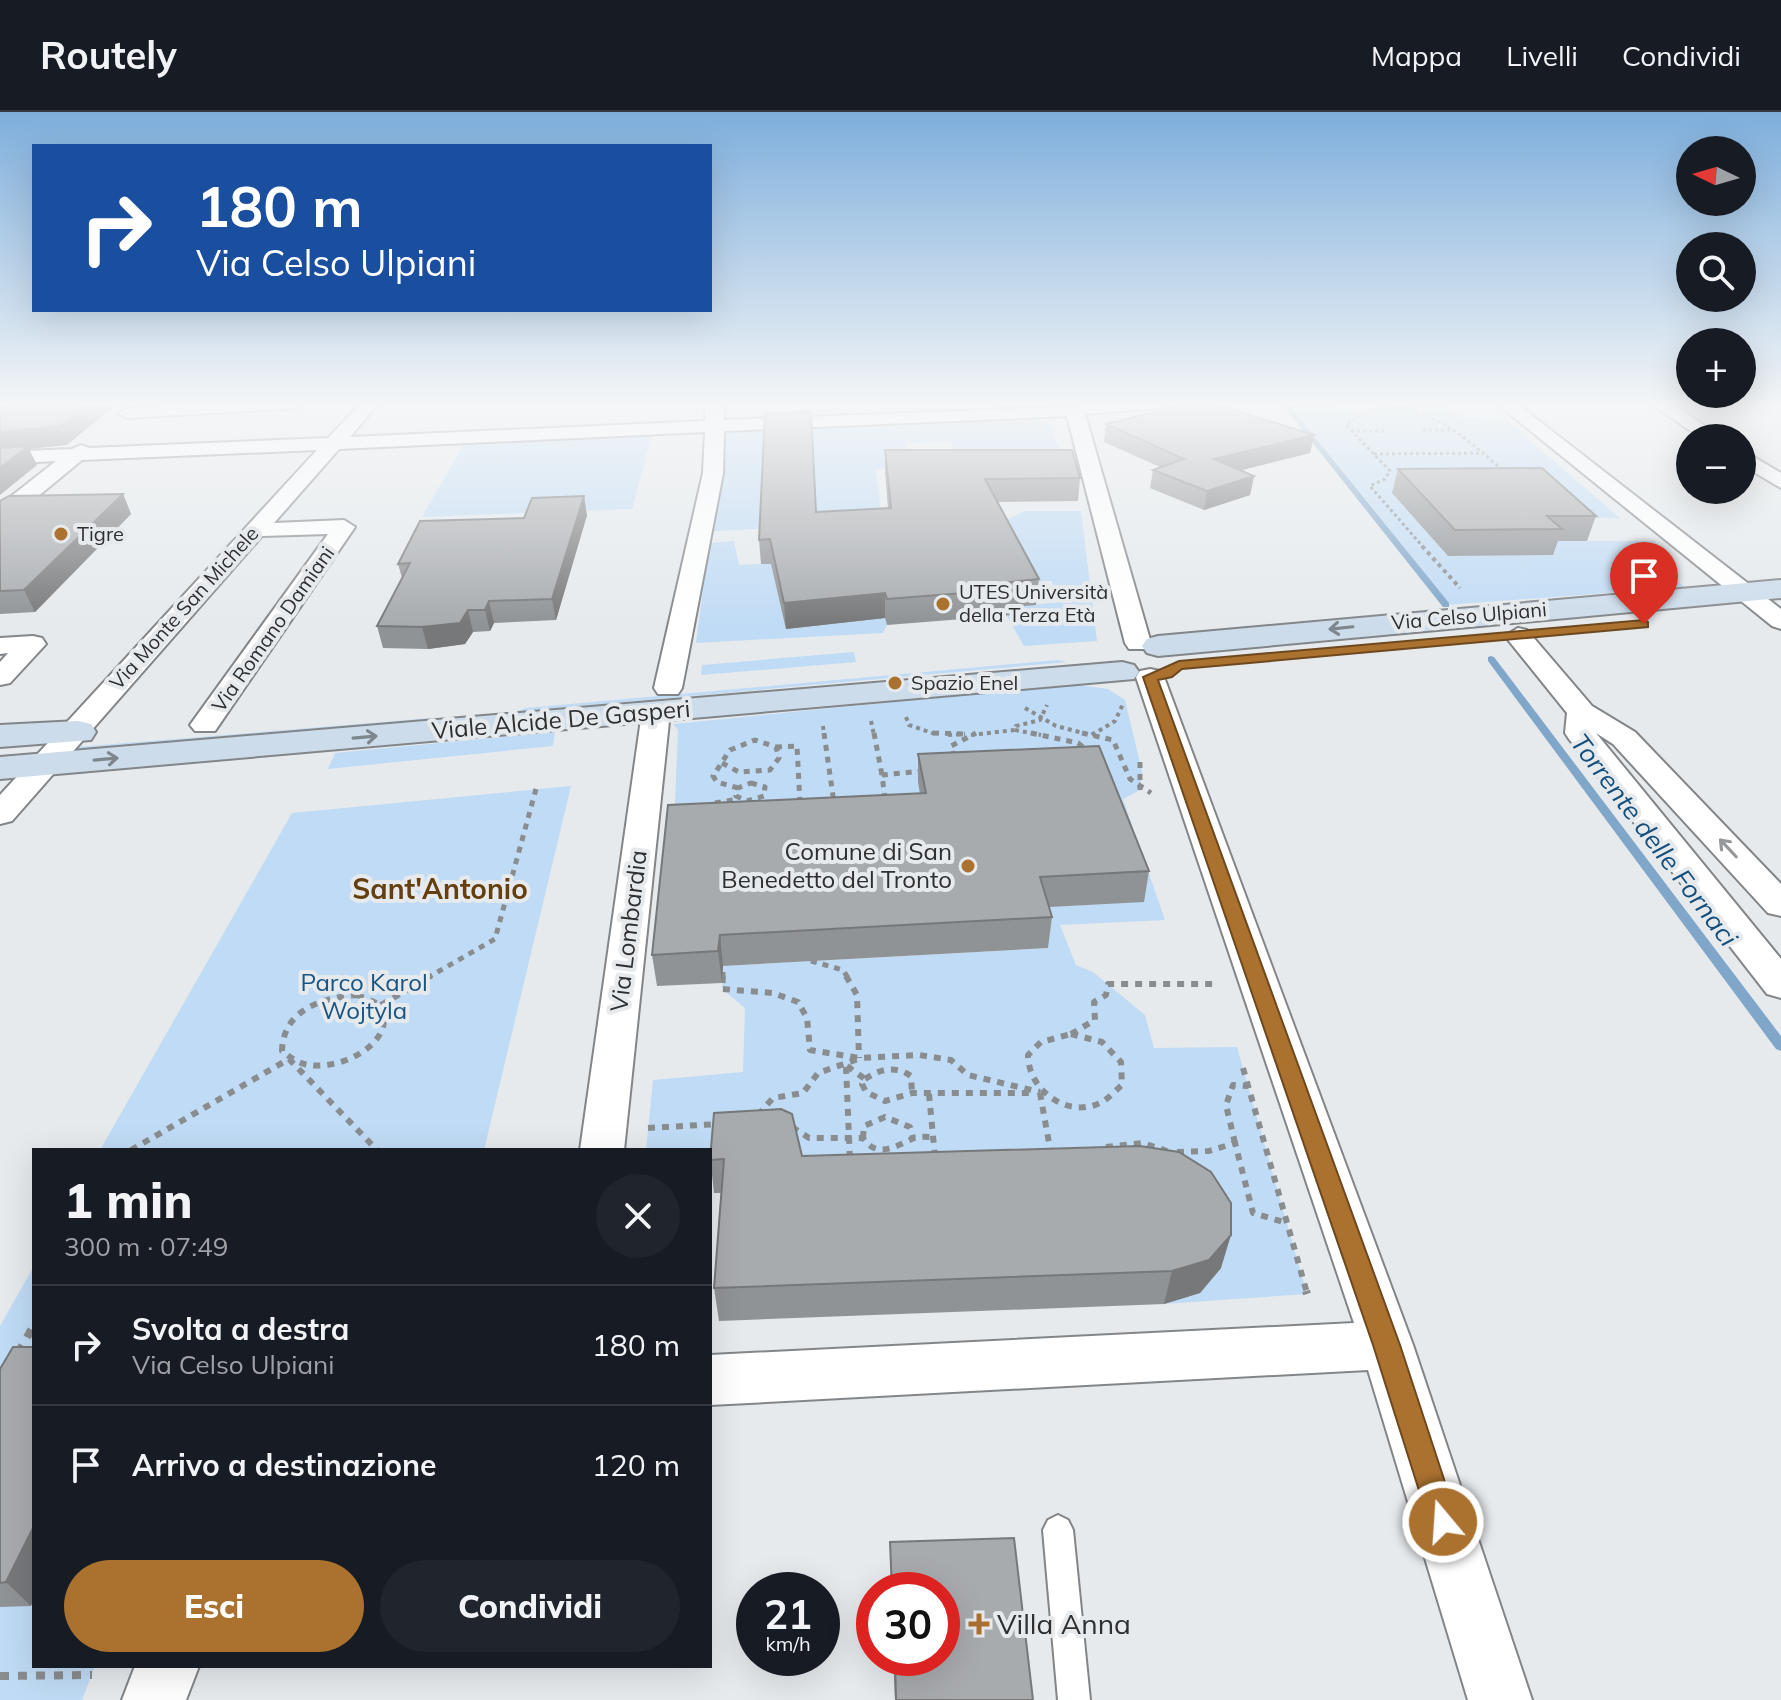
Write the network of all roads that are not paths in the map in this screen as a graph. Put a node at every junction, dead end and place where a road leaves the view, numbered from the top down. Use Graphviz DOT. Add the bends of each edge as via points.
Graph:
graph roads {
  1 [pos="48,477"];
  2 [pos="304,477"];
  3 [pos="712,477"];
  4 [pos="1092,477"];
  5 [pos="1597,477"];
  6 [pos="0,516"];
  7 [pos="256,530"];
  8 [pos="1739,591"];
  9 [pos="1778,609"];
  10 [pos="1518,636"];
  11 [pos="0,646"];
  12 [pos="1141,665"];
  13 [pos="0,677"];
  14 [pos="662,700"];
  15 [pos="1582,712"];
  16 [pos="205,725"];
  17 [pos="70,733"];
  18 [pos="0,736"];
  19 [pos="43,764"];
  20 [pos="0,768"];
  21 [pos="0,814"];
  22 [pos="1781,905"];
  23 [pos="1774,968"];
  24 [pos="602,1148"];
  25 [pos="1387,1345"];
  26 [pos="712,1380"];
  27 [pos="1058,1530"];
  28 [pos="166,1668"];
  29 [pos="154,1700"];
  30 [pos="1074,1700"];
  31 [pos="1500,1700"];
  1 -- 6 [label="street"];
  2 -- 7 [label="street, Via Monte San Michele"];
  3 -- 14 [label="street, Via Lombardia"];
  4 -- 12 [label="street"];
  5 -- 8 [label="street"];
  7 -- 16 [label="street, Via Romano Damiani" via="344,527"];
  7 -- 17 [label="street, Via Monte San Michele"];
  8 -- 9 [label="street, Via Celso Ulpiani"];
  8 -- 12 [label="street, Via Celso Ulpiani, one-way"];
  9 -- 10 [label="street, Via Celso Ulpiani"];
  10 -- 12 [label="street, Via Celso Ulpiani"];
  10 -- 15 [label="street"];
  11 -- 13 [label="street" via="33,644"];
  12 -- 14 [label="street, Viale Alcide De Gasperi"];
  12 -- 25 [label="street"];
  14 -- 16 [label="street, Viale Alcide De Gasperi"];
  19 -- 14 [label="street, Viale Alcide De Gasperi, one-way"];
  14 -- 24 [label="street, Via Lombardia"];
  22 -- 15 [label="street, one-way" via="1624,738"];
  15 -- 23 [label="street" via="1580,733"];
  16 -- 17 [label="street, Viale Alcide De Gasperi"];
  17 -- 18 [label="street, Viale Alcide De Gasperi"];
  17 -- 19 [label="street, Via Monte San Michele"];
  19 -- 20 [label="street, Viale Alcide De Gasperi"];
  19 -- 21 [label="street, Via Monte San Michele"];
  25 -- 26 [label="street"];
  25 -- 31 [label="street"];
  27 -- 30 [label="lane"];
  28 -- 29 [label="street"];
}
